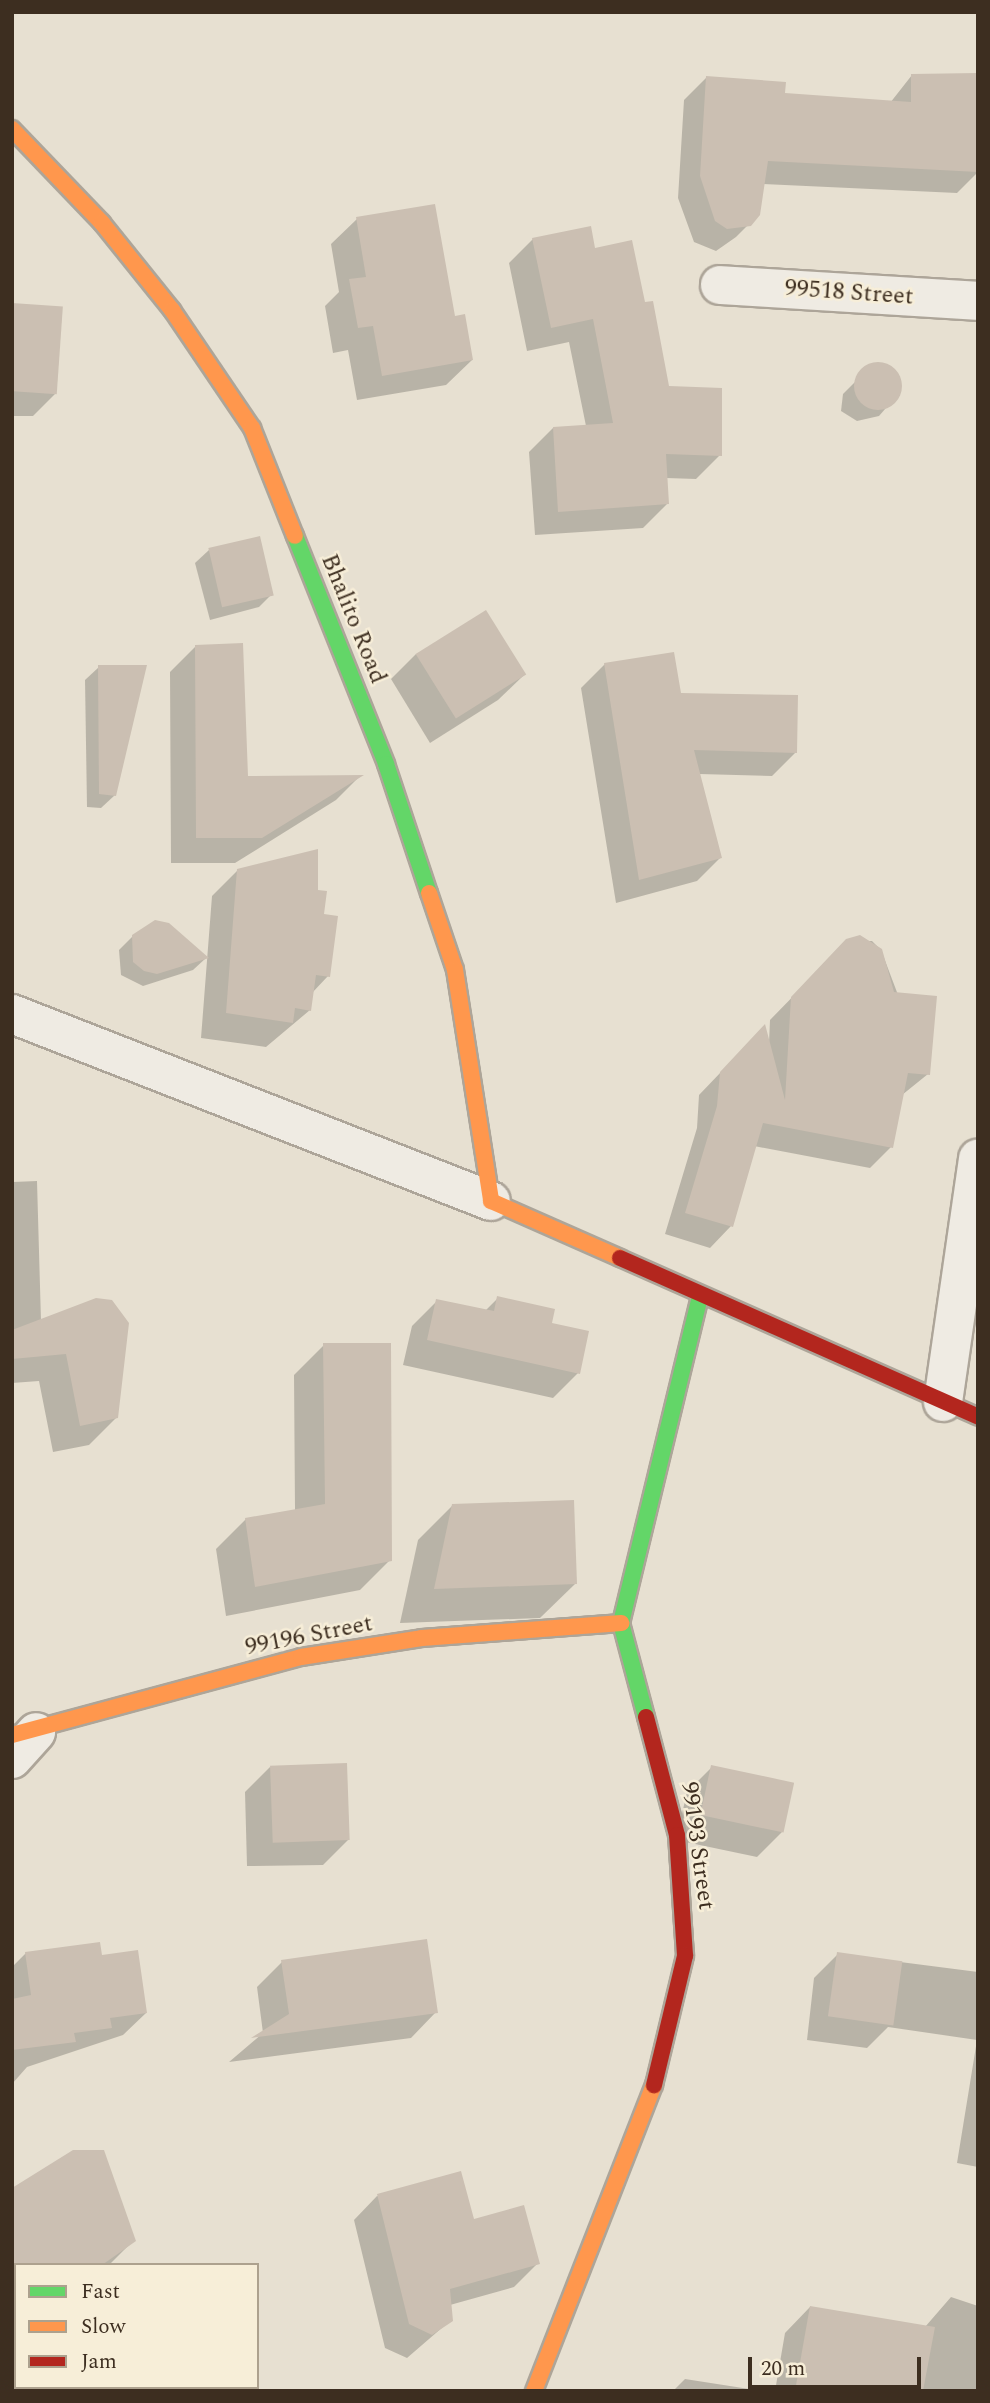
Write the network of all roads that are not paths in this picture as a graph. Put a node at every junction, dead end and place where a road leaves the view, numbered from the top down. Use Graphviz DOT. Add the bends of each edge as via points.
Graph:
graph roads {
  1 [pos="12,129"];
  2 [pos="720,285"];
  3 [pos="978,301"];
  4 [pos="12,1014"];
  5 [pos="978,1158"];
  6 [pos="491,1201"];
  7 [pos="700,1297"];
  8 [pos="943,1402"];
  9 [pos="978,1417"];
  10 [pos="621,1623"];
  11 [pos="20,1742"];
  12 [pos="534,2391"];
  1 -- 6 [label="street, Bhalito Road" via="102,223 172,310 252,428 386,764 455,970"];
  2 -- 3 [label="street, 99518 Street"];
  4 -- 6 [label="street"];
  5 -- 8 [label="street"];
  6 -- 7 [label="street"];
  7 -- 8 [label="street"];
  7 -- 10 [label="street, 99193 Street"];
  8 -- 9 [label="street"];
  10 -- 11 [label="street, 99196 Street" via="422,1638 302,1657"];
  10 -- 12 [label="street, 99193 Street" via="677,1835 685,1956 673,2027 639,2132"];
}
